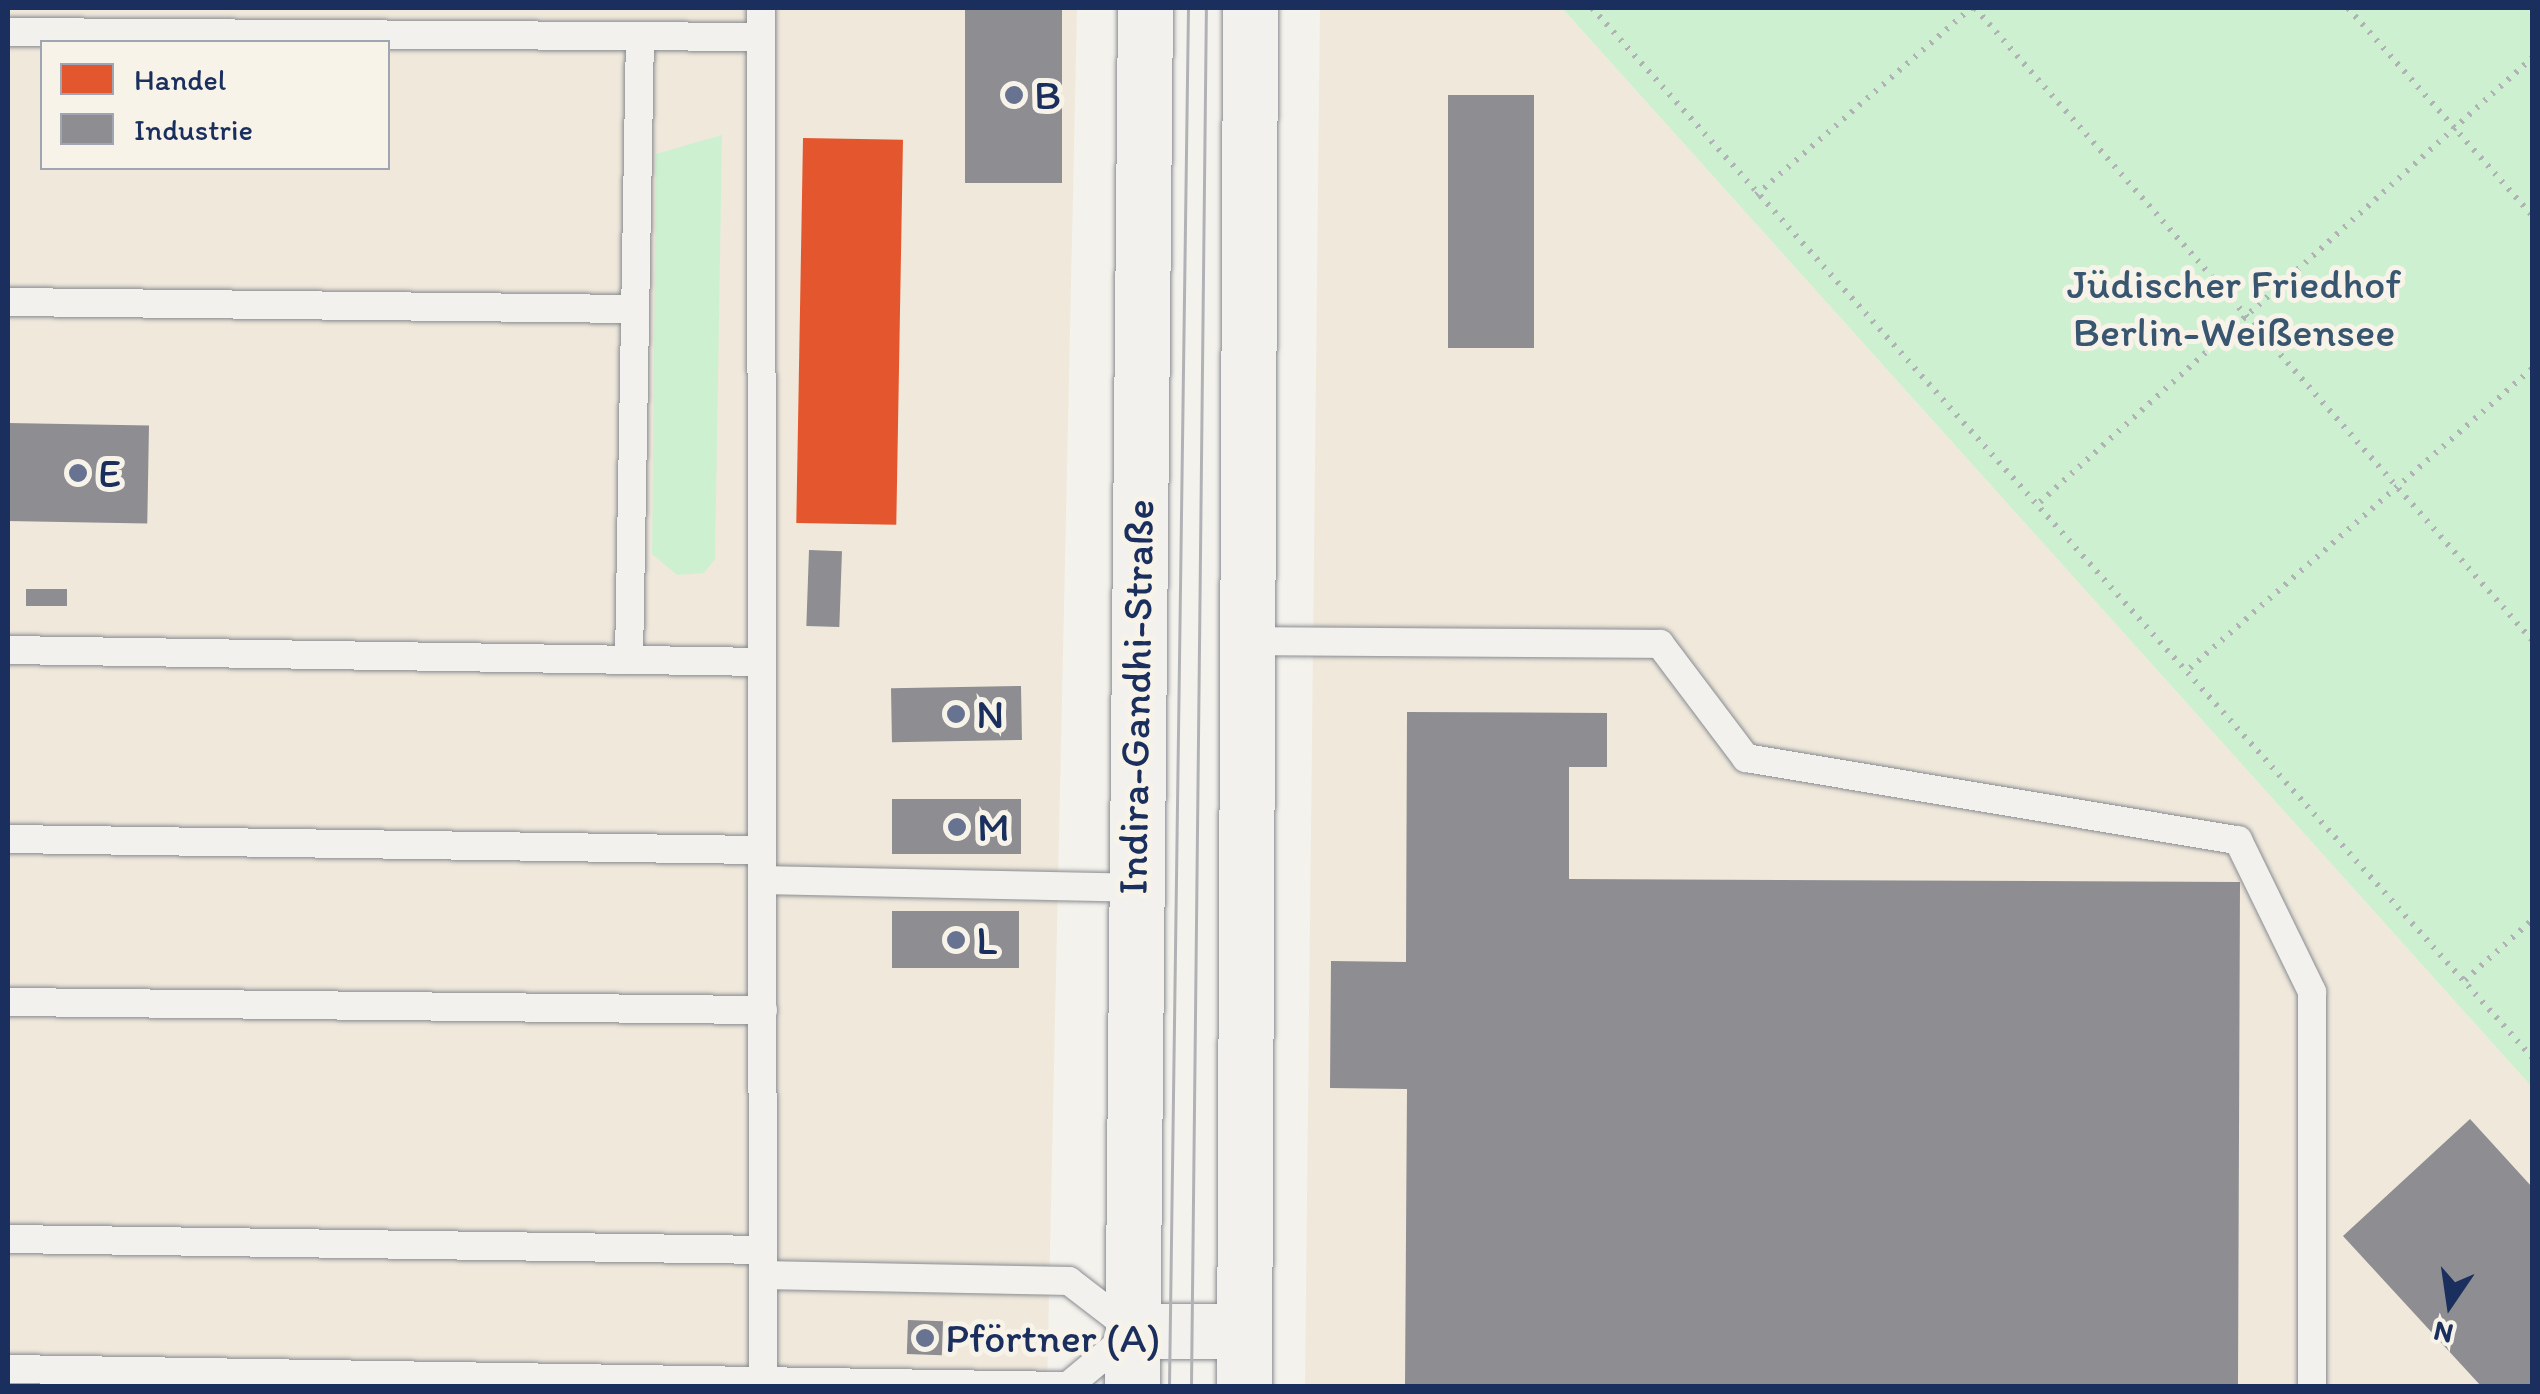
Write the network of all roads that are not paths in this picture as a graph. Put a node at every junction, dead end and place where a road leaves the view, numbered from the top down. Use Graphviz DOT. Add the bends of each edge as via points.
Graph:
graph roads {
  1 [pos="761,8"];
  2 [pos="1145,8"];
  3 [pos="1250,8"];
  4 [pos="8,32"];
  5 [pos="640,36"];
  6 [pos="761,36"];
  7 [pos="8,302"];
  8 [pos="635,310"];
  9 [pos="1247,641"];
  10 [pos="8,650"];
  11 [pos="629,659"];
  12 [pos="762,662"];
  13 [pos="8,839"];
  14 [pos="762,850"];
  15 [pos="762,880"];
  16 [pos="1132,888"];
  17 [pos="8,1002"];
  18 [pos="763,1010"];
  19 [pos="8,1239"];
  20 [pos="763,1262"];
  21 [pos="1134,1331"];
  22 [pos="1244,1331"];
  23 [pos="8,1369"];
  24 [pos="763,1385"];
  25 [pos="1132,1386"];
  26 [pos="1244,1386"];
  27 [pos="2312,1386"];
  1 -- 6 [label="lane"];
  2 -- 16 [label="main road, Indira-Gandhi-Straße"];
  3 -- 9 [label="main road"];
  4 -- 5 [label="lane"];
  5 -- 6 [label="lane"];
  5 -- 8 [label="lane"];
  6 -- 12 [label="lane"];
  7 -- 8 [label="lane"];
  8 -- 11 [label="lane"];
  9 -- 22 [label="main road"];
  9 -- 27 [label="lane" via="1660,644 1746,758 2238,840 2312,992"];
  10 -- 11 [label="lane"];
  11 -- 12 [label="lane"];
  12 -- 14 [label="lane"];
  13 -- 14 [label="lane"];
  14 -- 15 [label="lane"];
  15 -- 16 [label="lane"];
  15 -- 18 [label="lane"];
  16 -- 21 [label="main road, Indira-Gandhi-Straße"];
  17 -- 18 [label="lane"];
  18 -- 20 [label="lane"];
  19 -- 20 [label="lane"];
  20 -- 21 [label="lane" via="1070,1281"];
  20 -- 24 [label="lane"];
  21 -- 22 [label="main road"];
  21 -- 24 [label="lane" via="1068,1386"];
  21 -- 25 [label="main road, Indira-Gandhi-Straße"];
  22 -- 26 [label="main road"];
  23 -- 24 [label="lane"];
}
